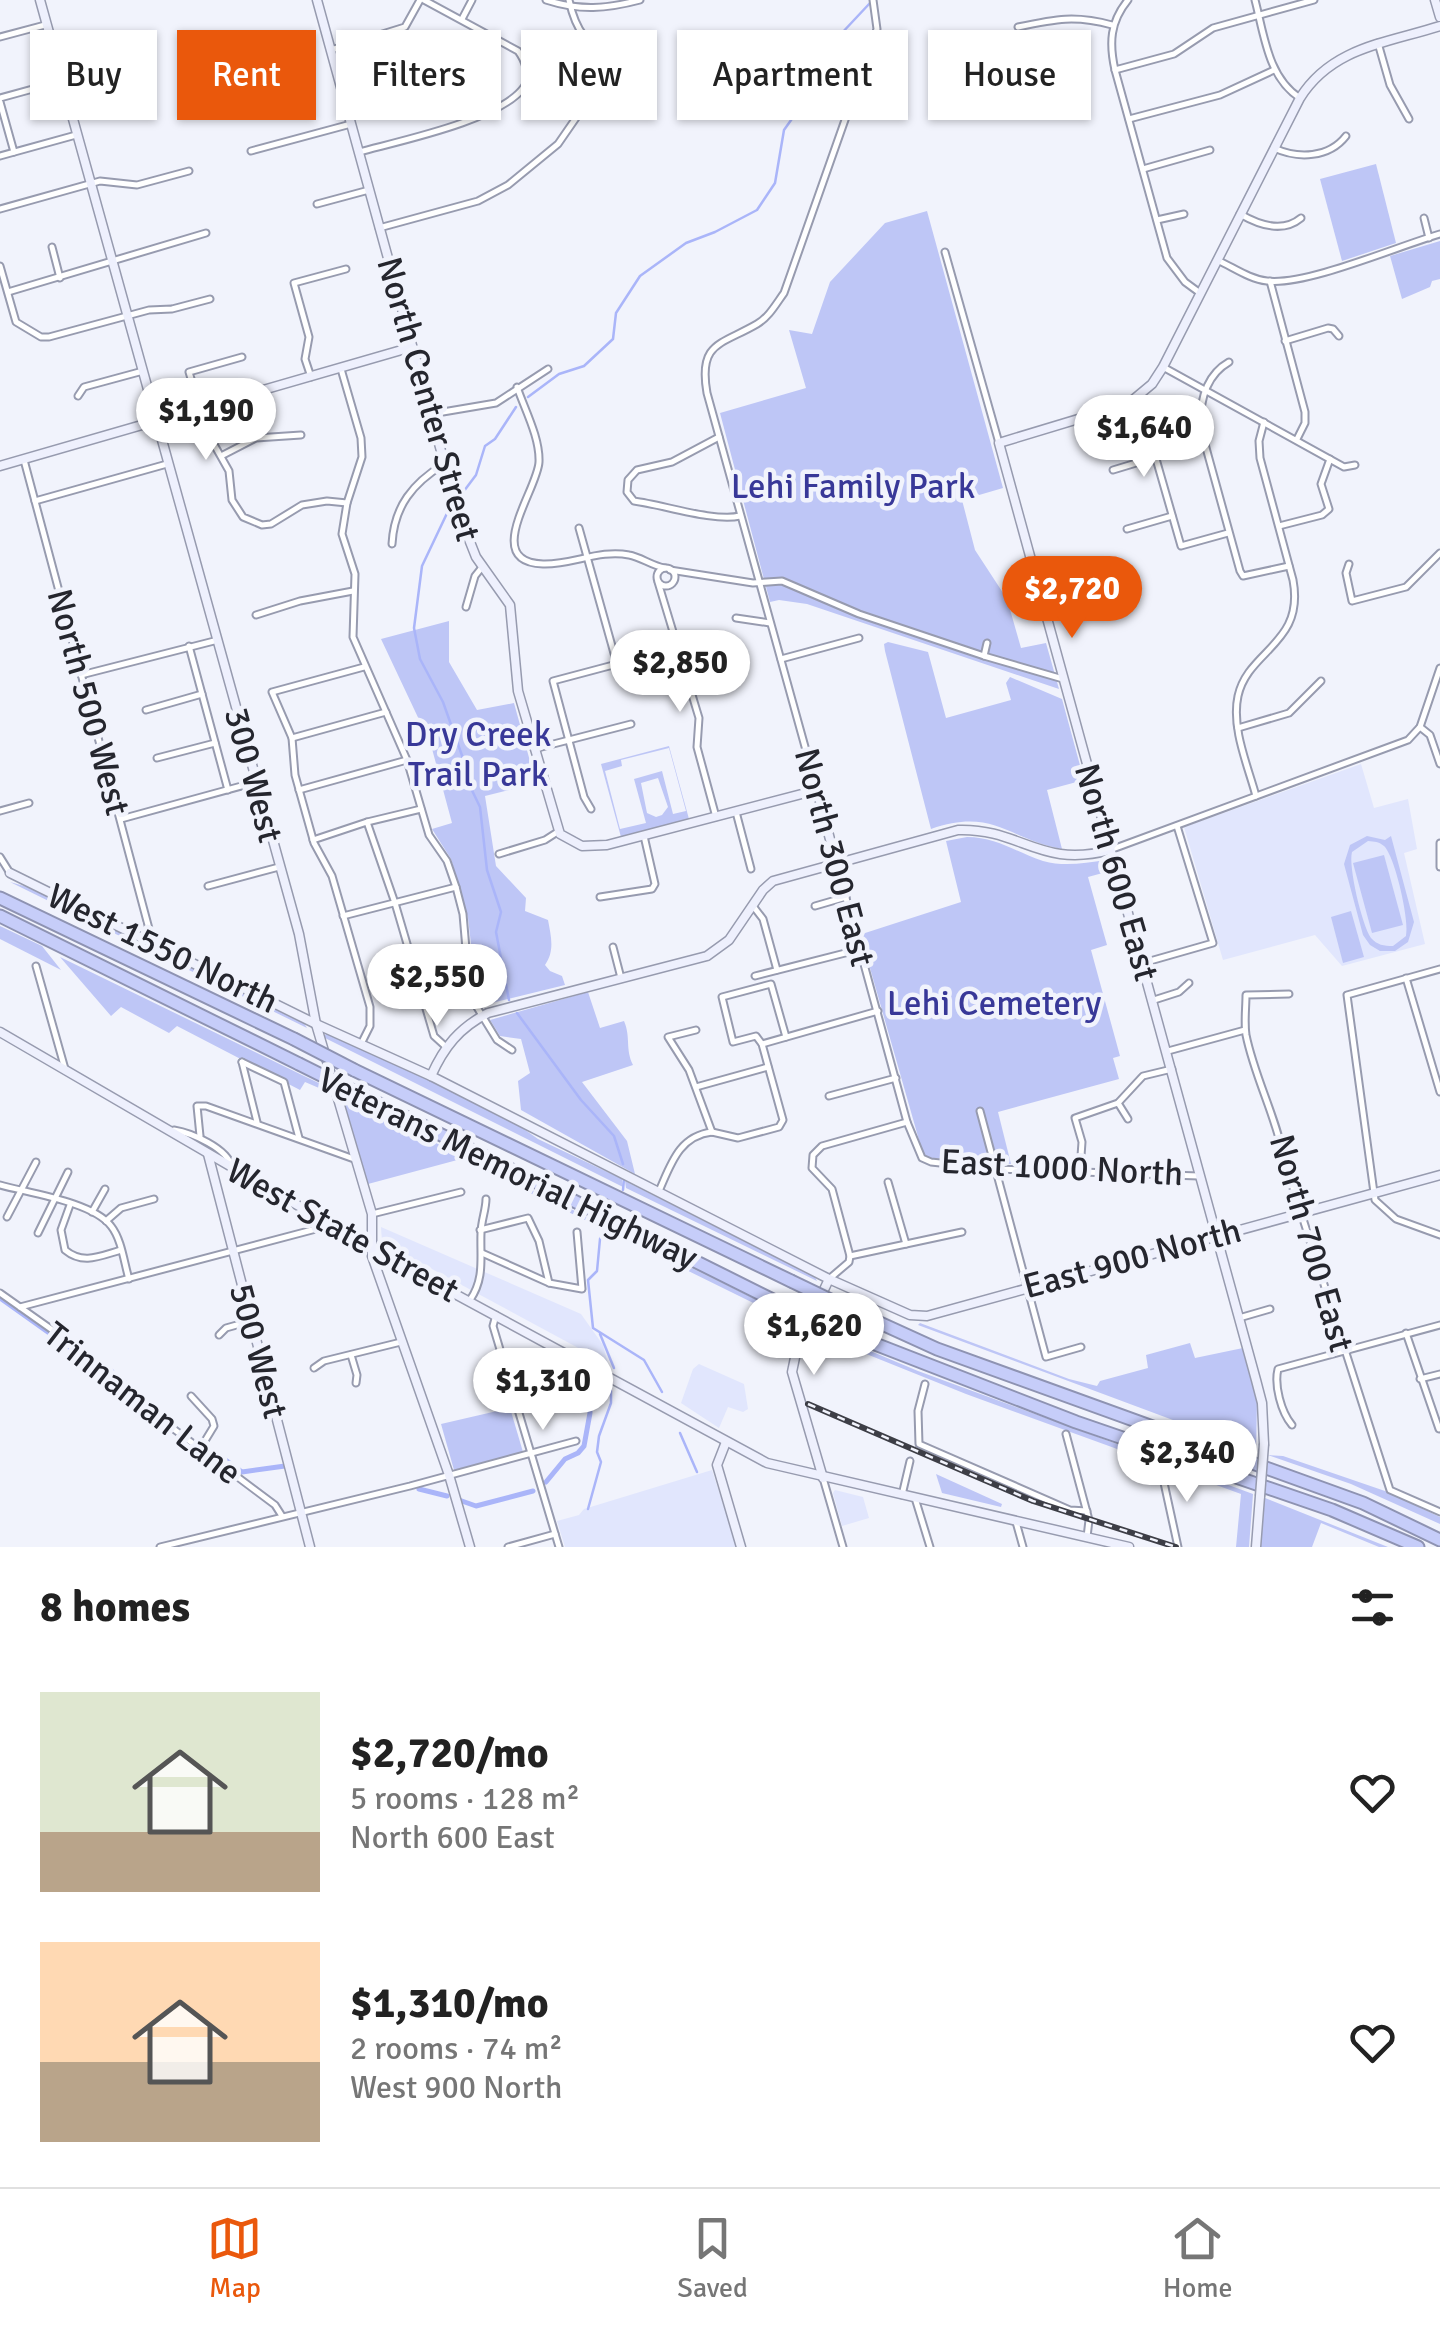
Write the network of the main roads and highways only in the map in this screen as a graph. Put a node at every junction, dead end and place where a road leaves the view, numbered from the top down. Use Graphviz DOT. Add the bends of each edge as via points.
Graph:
graph roads {
  1 [pos="0,898"];
  2 [pos="0,916"];
  3 [pos="1440,1540"];
  4 [pos="1418,1547"];
  1 -- 3 [label="highway, Veterans Memorial Highway, bridge" via="937,1349 1363,1503"];
  2 -- 4 [label="highway, Veterans Memorial Highway, bridge" via="785,1306"];
}
